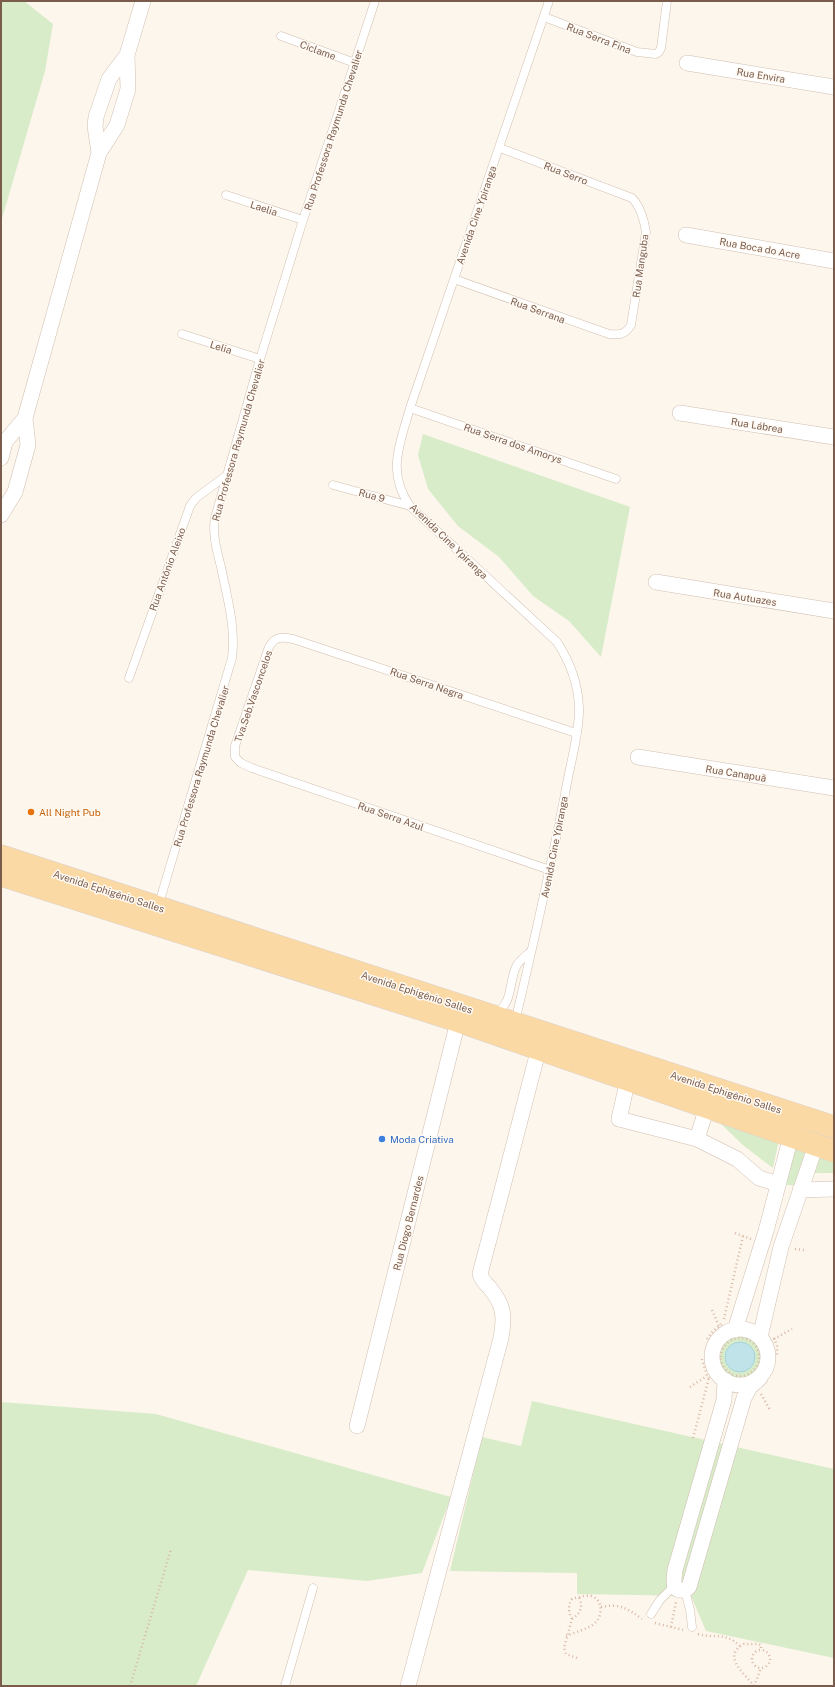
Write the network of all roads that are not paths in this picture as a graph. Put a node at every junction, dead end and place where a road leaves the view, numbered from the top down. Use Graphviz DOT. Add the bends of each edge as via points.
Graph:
graph roads {
  1 [pos="143,1"];
  2 [pos="376,1"];
  3 [pos="549,1"];
  4 [pos="667,1"];
  5 [pos="544,17"];
  6 [pos="280,36"];
  7 [pos="127,55"];
  8 [pos="355,63"];
  9 [pos="688,63"];
  10 [pos="834,86"];
  11 [pos="500,148"];
  12 [pos="99,153"];
  13 [pos="226,195"];
  14 [pos="632,198"];
  15 [pos="303,220"];
  16 [pos="686,235"];
  17 [pos="834,260"];
  18 [pos="454,280"];
  19 [pos="182,334"];
  20 [pos="622,335"];
  21 [pos="260,359"];
  22 [pos="410,408"];
  23 [pos="680,413"];
  24 [pos="25,418"];
  25 [pos="834,437"];
  26 [pos="1,458"];
  27 [pos="227,475"];
  28 [pos="616,479"];
  29 [pos="333,485"];
  30 [pos="410,506"];
  31 [pos="1,515"];
  32 [pos="656,582"];
  33 [pos="834,611"];
  34 [pos="277,638"];
  35 [pos="129,678"];
  36 [pos="576,733"];
  37 [pos="235,757"];
  38 [pos="638,757"];
  39 [pos="834,788"];
  40 [pos="1,856"];
  41 [pos="550,870"];
  42 [pos="1,875"];
  43 [pos="158,907"];
  44 [pos="532,951"];
  45 [pos="488,1015"];
  46 [pos="458,1021"];
  47 [pos="515,1023"];
  48 [pos="539,1048"];
  49 [pos="628,1079"];
  50 [pos="707,1107"];
  51 [pos="834,1127"];
  52 [pos="791,1136"];
  53 [pos="697,1139"];
  54 [pos="825,1148"];
  55 [pos="778,1184"];
  56 [pos="834,1189"];
  57 [pos="800,1190"];
  58 [pos="731,1330"];
  59 [pos="767,1338"];
  60 [pos="725,1380"];
  61 [pos="759,1384"];
  62 [pos="358,1426"];
  63 [pos="313,1588"];
  64 [pos="680,1588"];
  65 [pos="651,1614"];
  66 [pos="691,1630"];
  67 [pos="285,1686"];
  68 [pos="408,1686"];
  1 -- 7 [label="street"];
  2 -- 8 [label="lane, Rua Professora Raymunda Chevalier"];
  3 -- 5 [label="lane, Avenida Cine Ypiranga"];
  4 -- 5 [label="lane, Rua Serra Fina" via="661,48 656,54 637,52"];
  5 -- 11 [label="lane, Avenida Cine Ypiranga"];
  6 -- 8 [label="lane, Ciclame"];
  7 -- 12 [label="street" via="128,89 117,125"];
  7 -- 12 [label="street" via="109,79 96,117"];
  8 -- 15 [label="lane, Rua Professora Raymunda Chevalier"];
  9 -- 10 [label="street, Rua Envira"];
  11 -- 14 [label="lane, Rua Serro"];
  11 -- 18 [label="lane, Avenida Cine Ypiranga"];
  12 -- 24 [label="street"];
  13 -- 15 [label="lane, Laelia"];
  14 -- 20 [label="lane, Rua Manguba" via="641,212 646,232 631,325"];
  15 -- 21 [label="lane, Rua Professora Raymunda Chevalier"];
  16 -- 17 [label="street, Rua Boca do Acre"];
  18 -- 20 [label="lane, Rua Serrana" via="585,327"];
  18 -- 22 [label="lane, Avenida Cine Ypiranga"];
  19 -- 21 [label="lane, Lelia"];
  21 -- 27 [label="lane, Rua Professora Raymunda Chevalier"];
  22 -- 28 [label="lane, Rua Serra dos Amorys"];
  22 -- 30 [label="lane, Avenida Cine Ypiranga" via="396,458 396,474 402,495"];
  23 -- 25 [label="street, Rua Lábrea"];
  24 -- 26 [label="street" via="5,442"];
  24 -- 31 [label="street" via="28,445 16,492"];
  27 -- 35 [label="lane, Rua Antônio Aleixo" via="200,494 190,506"];
  27 -- 43 [label="lane, Rua Professora Raymunda Chevalier" via="213,528 232,625 232,658"];
  29 -- 30 [label="lane, Rua 9"];
  30 -- 36 [label="lane, Avenida Cine Ypiranga" via="557,642 568,659 578,691"];
  32 -- 33 [label="street, Rua Autuazes"];
  34 -- 36 [label="lane, Rua Serra Negra" via="293,638"];
  34 -- 37 [label="lane, Tva.Seb.Vasconcelos" via="269,647 235,746"];
  36 -- 41 [label="lane, Avenida Cine Ypiranga"];
  37 -- 41 [label="lane, Rua Serra Azul" via="252,768"];
  38 -- 39 [label="street, Rua Canapuã"];
  40 -- 43 [label="main road, Avenida Ephigênio Salles"];
  41 -- 44 [label="lane, Avenida Cine Ypiranga"];
  42 -- 46 [label="main road, Avenida Ephigênio Salles"];
  43 -- 45 [label="main road, Avenida Ephigênio Salles"];
  44 -- 45 [label="lane" via="517,965 503,1009"];
  44 -- 47 [label="lane, Avenida Cine Ypiranga"];
  45 -- 47 [label="main road, Avenida Ephigênio Salles"];
  46 -- 48 [label="main road, Avenida Ephigênio Salles"];
  46 -- 62 [label="street, Rua Diogo Bernardes"];
  47 -- 51 [label="main road, Avenida Ephigênio Salles"];
  48 -- 49 [label="main road, Avenida Ephigênio Salles"];
  48 -- 68 [label="street" via="480,1276 501,1304 503,1327"];
  49 -- 50 [label="main road, Avenida Ephigênio Salles"];
  49 -- 53 [label="street" via="619,1119"];
  50 -- 52 [label="main road, Avenida Ephigênio Salles"];
  50 -- 53 [label="street"];
  52 -- 54 [label="main road, Avenida Ephigênio Salles"];
  52 -- 55 [label="street"];
  53 -- 55 [label="street" via="737,1159 759,1178"];
  54 -- 57 [label="street"];
  55 -- 58 [label="street" via="763,1242"];
  56 -- 57 [label="street"];
  57 -- 59 [label="street" via="781,1247"];
  58 -- 59 [label="street" via="748,1330"];
  58 -- 60 [label="street" via="715,1344 712,1360 714,1368"];
  59 -- 61 [label="street" via="768,1362"];
  60 -- 61 [label="street" via="733,1384"];
  60 -- 64 [label="street" via="724,1400 675,1570 673,1581"];
  61 -- 64 [label="street" via="746,1392 692,1578 689,1586"];
  63 -- 67 [label="lane"];
  64 -- 65 [label="lane" via="660,1600"];
  64 -- 66 [label="lane" via="690,1610"];
}
